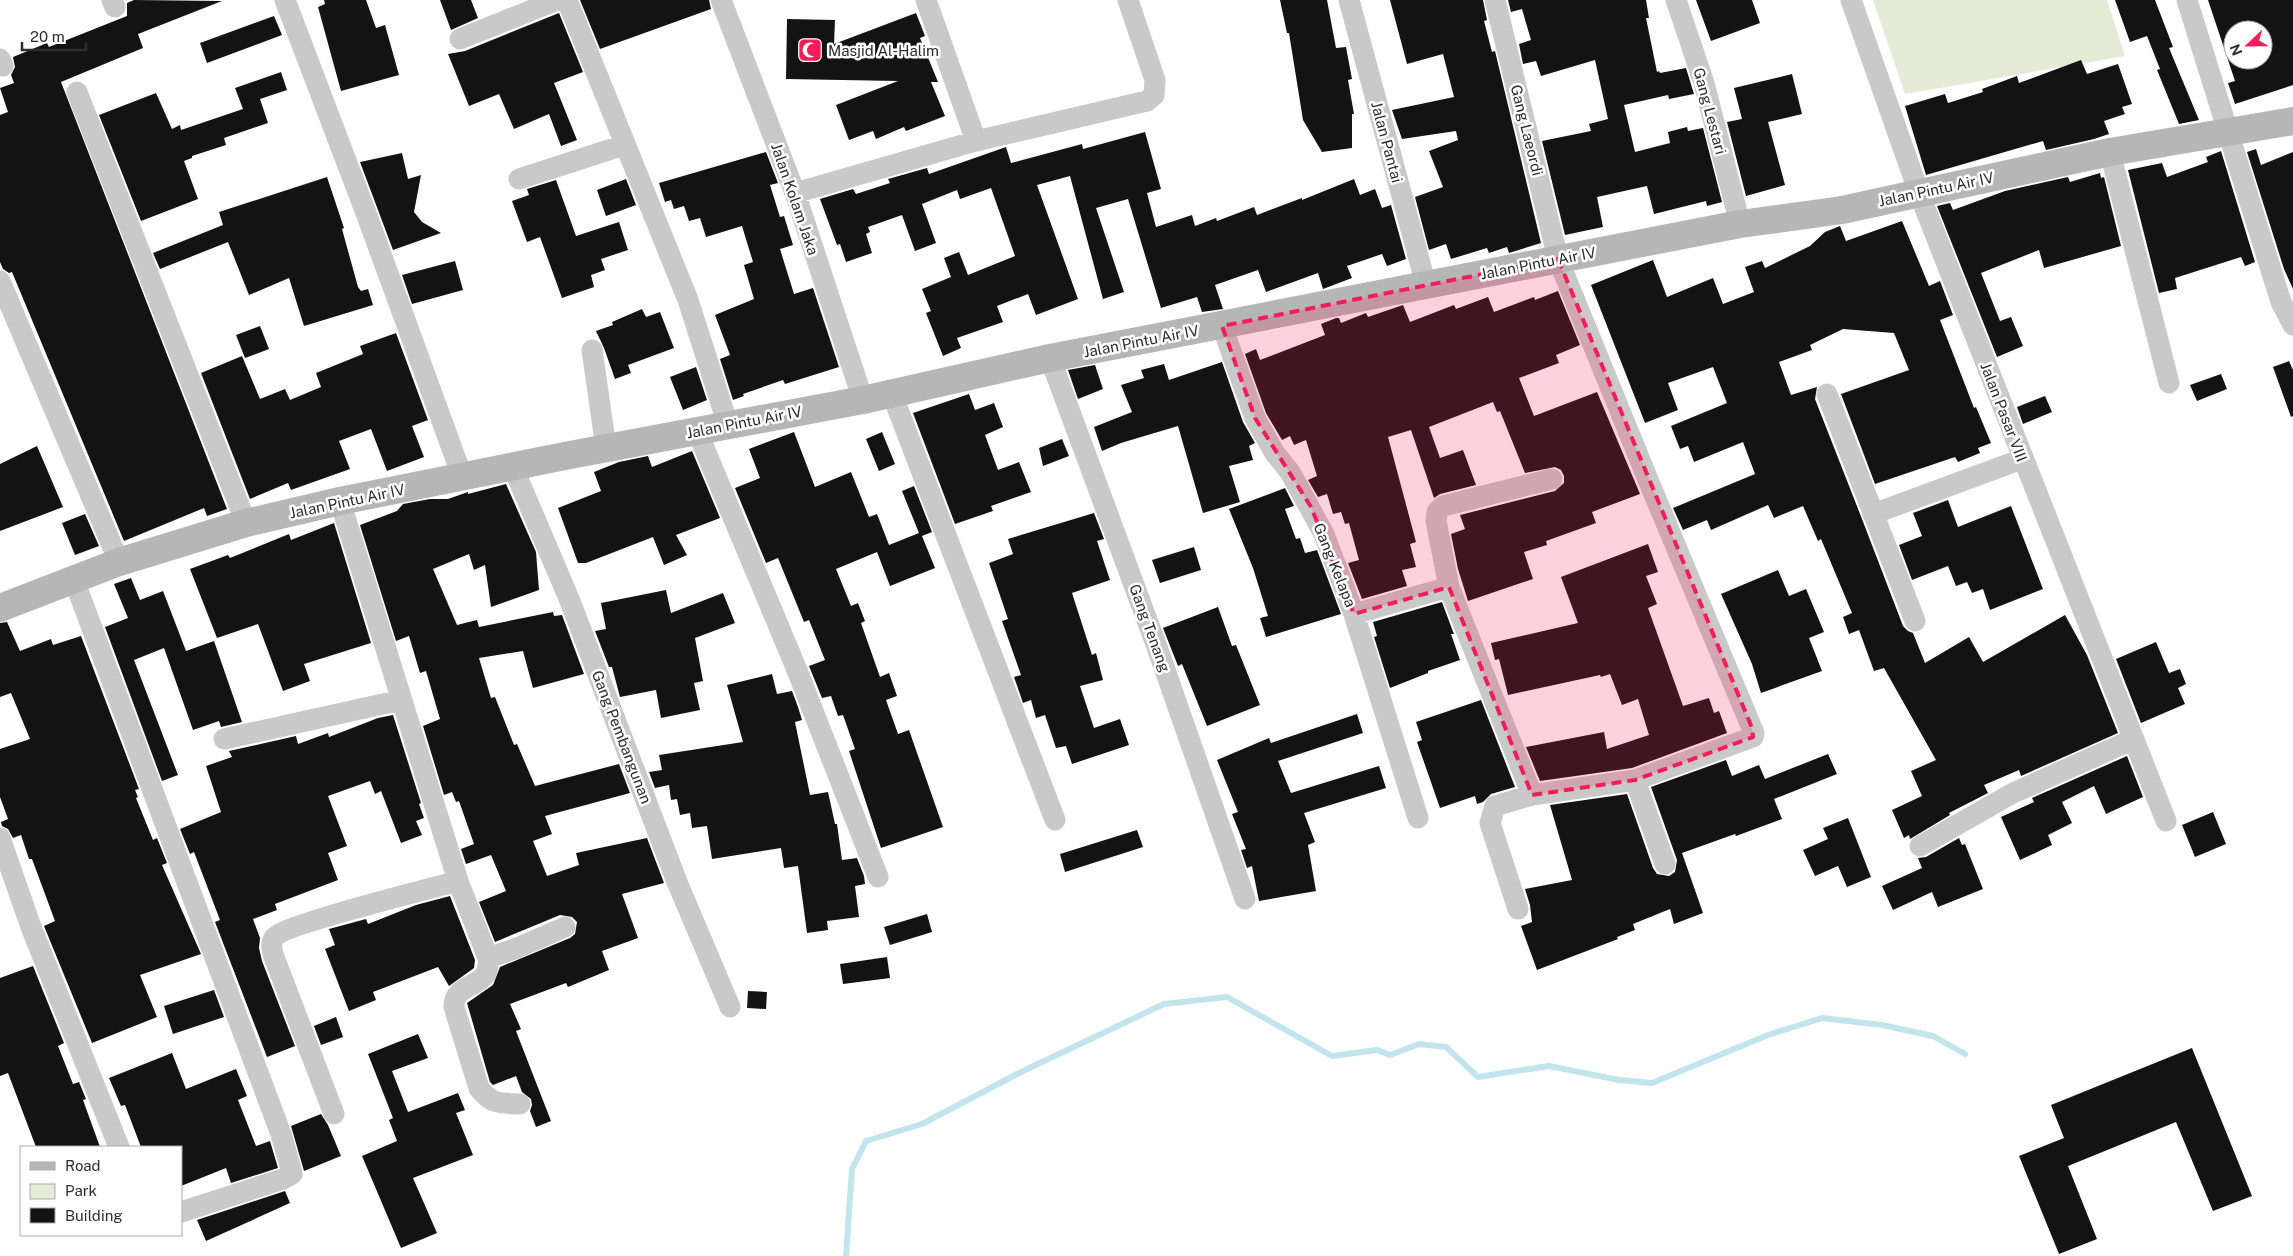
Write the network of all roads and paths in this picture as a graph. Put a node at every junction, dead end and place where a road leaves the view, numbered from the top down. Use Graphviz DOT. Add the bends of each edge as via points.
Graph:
graph roads {
  1 [pos="285,0"];
  2 [pos="557,0"];
  3 [pos="567,0"];
  4 [pos="721,0"];
  5 [pos="926,0"];
  6 [pos="1128,0"];
  7 [pos="1349,0"];
  8 [pos="1495,0"];
  9 [pos="1676,0"];
  10 [pos="1851,0"];
  11 [pos="2187,0"];
  12 [pos="460,39"];
  13 [pos="77,92"];
  14 [pos="2293,121"];
  15 [pos="2228,133"];
  16 [pos="976,141"];
  17 [pos="624,145"];
  18 [pos="2110,152"];
  19 [pos="519,179"];
  20 [pos="795,193"];
  21 [pos="1918,193"];
  22 [pos="1740,224"];
  23 [pos="1558,259"];
  24 [pos="0,281"];
  25 [pos="1426,285"];
  26 [pos="2293,325"];
  27 [pos="1222,326"];
  28 [pos="592,350"];
  29 [pos="1050,358"];
  30 [pos="2169,383"];
  31 [pos="892,394"];
  32 [pos="1827,394"];
  33 [pos="863,400"];
  34 [pos="728,425"];
  35 [pos="697,431"];
  36 [pos="606,448"];
  37 [pos="2022,460"];
  38 [pos="512,467"];
  39 [pos="462,476"];
  40 [pos="1552,479"];
  41 [pos="340,502"];
  42 [pos="1873,514"];
  43 [pos="246,523"];
  44 [pos="119,562"];
  45 [pos="74,580"];
  46 [pos="1449,587"];
  47 [pos="0,608"];
  48 [pos="1354,614"];
  49 [pos="1915,622"];
  50 [pos="402,700"];
  51 [pos="224,739"];
  52 [pos="2134,739"];
  53 [pos="1635,780"];
  54 [pos="1532,795"];
  55 [pos="1418,818"];
  56 [pos="1055,820"];
  57 [pos="2166,822"];
  58 [pos="0,838"];
  59 [pos="1920,846"];
  60 [pos="1665,864"];
  61 [pos="878,877"];
  62 [pos="458,881"];
  63 [pos="1245,899"];
  64 [pos="1518,908"];
  65 [pos="565,927"];
  66 [pos="488,958"];
  67 [pos="730,1007"];
  68 [pos="520,1104"];
  69 [pos="334,1114"];
  70 [pos="119,1146"];
  71 [pos="182,1212"];
  1 -- 39 [label="street"];
  2 -- 12 [label="street"];
  3 -- 17 [label="street"];
  4 -- 20 [label="street, Jalan Kolam Jaka"];
  5 -- 16 [label="street"];
  6 -- 16 [label="street" via="1155,80 1154,95 1147,101"];
  7 -- 25 [label="street, Jalan Pantai"];
  8 -- 23 [label="street, Gang Laeordi"];
  9 -- 22 [label="street, Gang Lestari" via="1704,83"];
  10 -- 21 [label="street, Jalan Pasar VIII"];
  11 -- 15 [label="street"];
  13 -- 43 [label="street"];
  14 -- 15 [label="main road, Jalan Pintu Air IV"];
  15 -- 18 [label="main road, Jalan Pintu Air IV"];
  15 -- 26 [label="street" via="2281,302"];
  16 -- 20 [label="street"];
  17 -- 19 [label="street"];
  17 -- 34 [label="street" via="688,300"];
  18 -- 21 [label="main road, Jalan Pintu Air IV"];
  18 -- 30 [label="street"];
  20 -- 33 [label="street, Jalan Kolam Jaka"];
  21 -- 22 [label="main road, Jalan Pintu Air IV" via="1842,210"];
  21 -- 37 [label="street, Jalan Pasar VIII"];
  22 -- 23 [label="main road, Jalan Pintu Air IV"];
  23 -- 25 [label="main road, Jalan Pintu Air IV"];
  23 -- 53 [label="street, Gang Laeordi" via="1754,733 1752,737"];
  24 -- 44 [label="street"];
  25 -- 27 [label="main road, Jalan Pintu Air IV"];
  27 -- 29 [label="main road, Jalan Pintu Air IV"];
  27 -- 48 [label="street, Gang Kelapa" via="1255,418 1311,507"];
  28 -- 36 [label="street"];
  29 -- 31 [label="main road, Jalan Pintu Air IV"];
  29 -- 63 [label="street, Gang Tenang" via="1157,647"];
  31 -- 33 [label="main road, Jalan Pintu Air IV"];
  31 -- 56 [label="street"];
  32 -- 42 [label="street"];
  33 -- 34 [label="main road, Jalan Pintu Air IV"];
  34 -- 35 [label="main road, Jalan Pintu Air IV"];
  35 -- 36 [label="main road, Jalan Pintu Air IV"];
  35 -- 61 [label="street" via="797,670"];
  36 -- 38 [label="main road, Jalan Pintu Air IV"];
  37 -- 42 [label="street"];
  37 -- 52 [label="street, Jalan Pasar VIII"];
  38 -- 39 [label="main road, Jalan Pintu Air IV"];
  38 -- 67 [label="street, Gang Pembangunan" via="570,601 677,882"];
  39 -- 41 [label="main road, Jalan Pintu Air IV"];
  40 -- 46 [label="street" via="1443,506 1437,512 1436,522"];
  41 -- 43 [label="main road, Jalan Pintu Air IV"];
  41 -- 50 [label="street"];
  42 -- 49 [label="street"];
  43 -- 44 [label="main road, Jalan Pintu Air IV"];
  44 -- 45 [label="main road, Jalan Pintu Air IV"];
  45 -- 47 [label="main road, Jalan Pintu Air IV"];
  45 -- 71 [label="street" via="278,1124 292,1174"];
  46 -- 48 [label="street"];
  46 -- 54 [label="street"];
  48 -- 55 [label="street, Gang Kelapa"];
  50 -- 51 [label="street"];
  50 -- 62 [label="street"];
  52 -- 57 [label="street, Jalan Pasar VIII"];
  52 -- 59 [label="street" via="2013,793"];
  53 -- 54 [label="street"];
  53 -- 60 [label="street"];
  54 -- 64 [label="street" via="1495,806 1490,823"];
  58 -- 70 [label="street" via="30,927"];
  62 -- 66 [label="street"];
  62 -- 69 [label="street" via="318,920 281,932 274,938 271,947 274,957"];
  65 -- 66 [label="street"];
  66 -- 68 [label="street" via="486,976 457,993 454,1006 479,1088 487,1100"];
}
